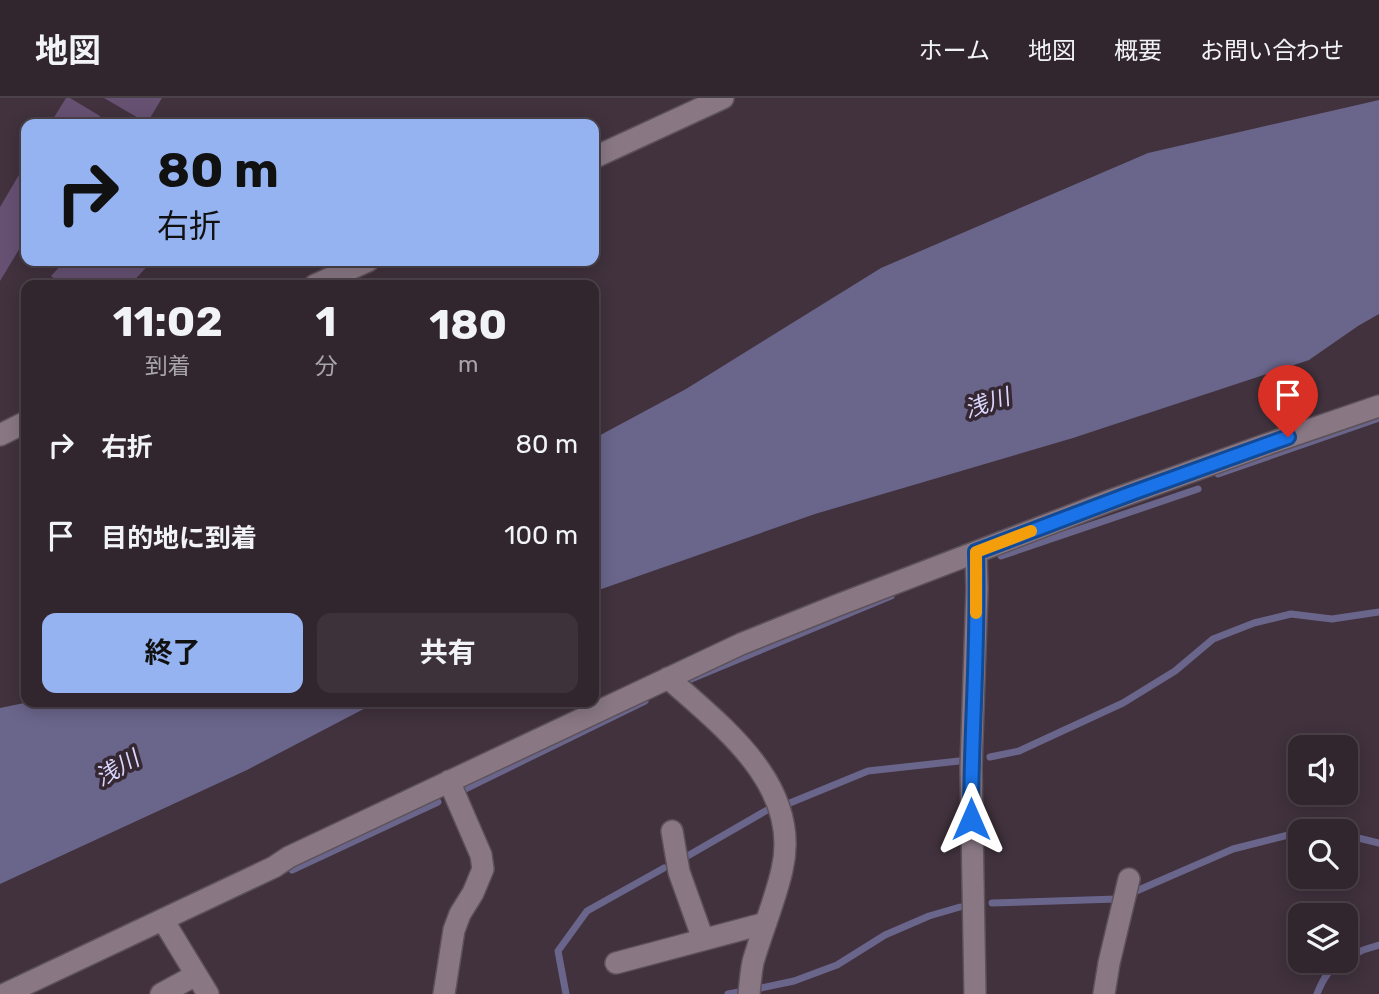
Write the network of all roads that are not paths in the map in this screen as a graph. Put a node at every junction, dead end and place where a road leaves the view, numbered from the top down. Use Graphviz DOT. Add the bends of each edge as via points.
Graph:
graph roads {
  1 [pos="723,98"];
  2 [pos="599,155"];
  3 [pos="357,266"];
  4 [pos="326,280"];
  5 [pos="1379,406"];
  6 [pos="21,424"];
  7 [pos="0,435"];
  8 [pos="976,552"];
  9 [pos="668,678"];
  10 [pos="449,781"];
  11 [pos="672,831"];
  12 [pos="1129,879"];
  13 [pos="163,920"];
  14 [pos="766,923"];
  15 [pos="703,939"];
  16 [pos="616,963"];
  17 [pos="196,975"];
  18 [pos="5,994"];
  19 [pos="161,994"];
  20 [pos="208,994"];
  21 [pos="444,994"];
  22 [pos="749,994"];
  23 [pos="975,994"];
  24 [pos="1104,994"];
  1 -- 2 [label="street"];
  3 -- 4 [label="street"];
  5 -- 8 [label="street"];
  6 -- 7 [label="street"];
  8 -- 9 [label="street" via="741,644"];
  8 -- 23 [label="street" via="971,768"];
  9 -- 10 [label="street"];
  9 -- 14 [label="street" via="751,759 782,812 785,856"];
  10 -- 13 [label="street"];
  10 -- 21 [label="street" via="483,869 454,930"];
  11 -- 15 [label="street" via="679,872"];
  12 -- 24 [label="street"];
  13 -- 17 [label="street"];
  13 -- 18 [label="street"];
  14 -- 15 [label="street"];
  14 -- 22 [label="street" via="752,965"];
  15 -- 16 [label="street"];
  17 -- 19 [label="street"];
  17 -- 20 [label="street"];
}
